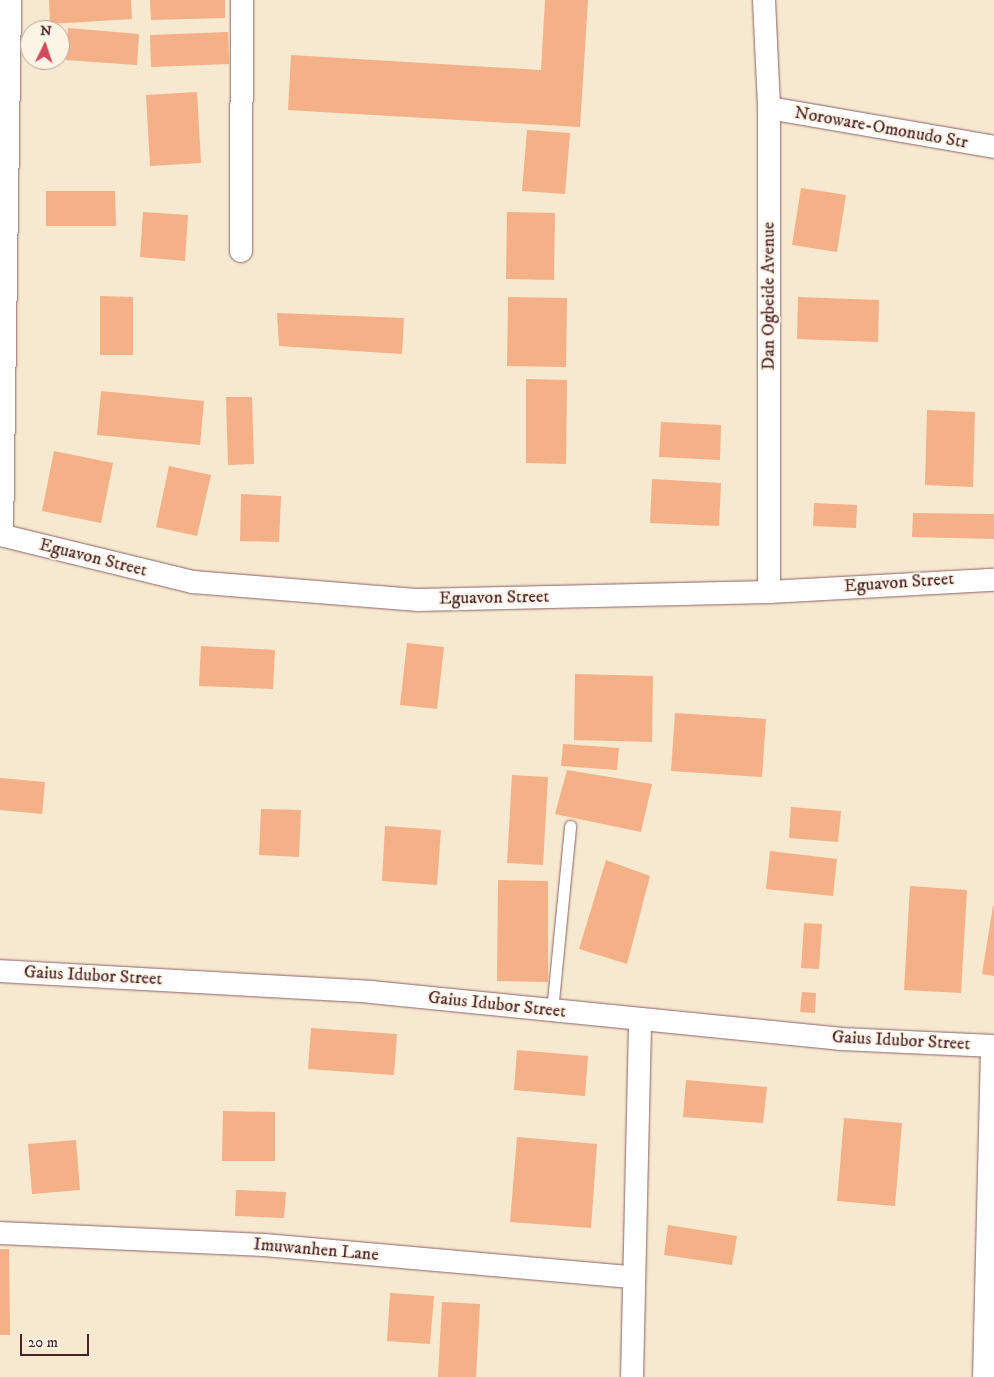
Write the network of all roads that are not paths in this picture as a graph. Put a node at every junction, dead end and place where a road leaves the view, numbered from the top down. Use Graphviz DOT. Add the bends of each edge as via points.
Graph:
graph roads {
  1 [pos="10,0"];
  2 [pos="242,0"];
  3 [pos="764,0"];
  4 [pos="769,108"];
  5 [pos="994,147"];
  6 [pos="241,252"];
  7 [pos="1,535"];
  8 [pos="994,580"];
  9 [pos="769,592"];
  10 [pos="570,826"];
  11 [pos="0,971"];
  12 [pos="552,1011"];
  13 [pos="640,1020"];
  14 [pos="993,1046"];
  15 [pos="0,1232"];
  16 [pos="632,1277"];
  17 [pos="990,1305"];
  18 [pos="632,1377"];
  19 [pos="984,1377"];
  1 -- 7 [label="street"];
  2 -- 6 [label="street"];
  3 -- 4 [label="street, Dan Ogbeide Avenue"];
  4 -- 5 [label="street, Noroware-Omonudo Str"];
  4 -- 9 [label="street, Dan Ogbeide Avenue"];
  7 -- 9 [label="street, Eguavon Street" via="193,582 418,600"];
  8 -- 9 [label="street, Eguavon Street"];
  10 -- 12 [label="lane"];
  11 -- 12 [label="street, Gaius Idubor Street" via="371,992"];
  12 -- 13 [label="street, Gaius Idubor Street"];
  13 -- 14 [label="street, Gaius Idubor Street" via="840,1039"];
  13 -- 16 [label="street"];
  14 -- 17 [label="street"];
  15 -- 16 [label="street, Imuwanhen Lane" via="264,1245"];
  16 -- 18 [label="street"];
  17 -- 19 [label="street"];
}
